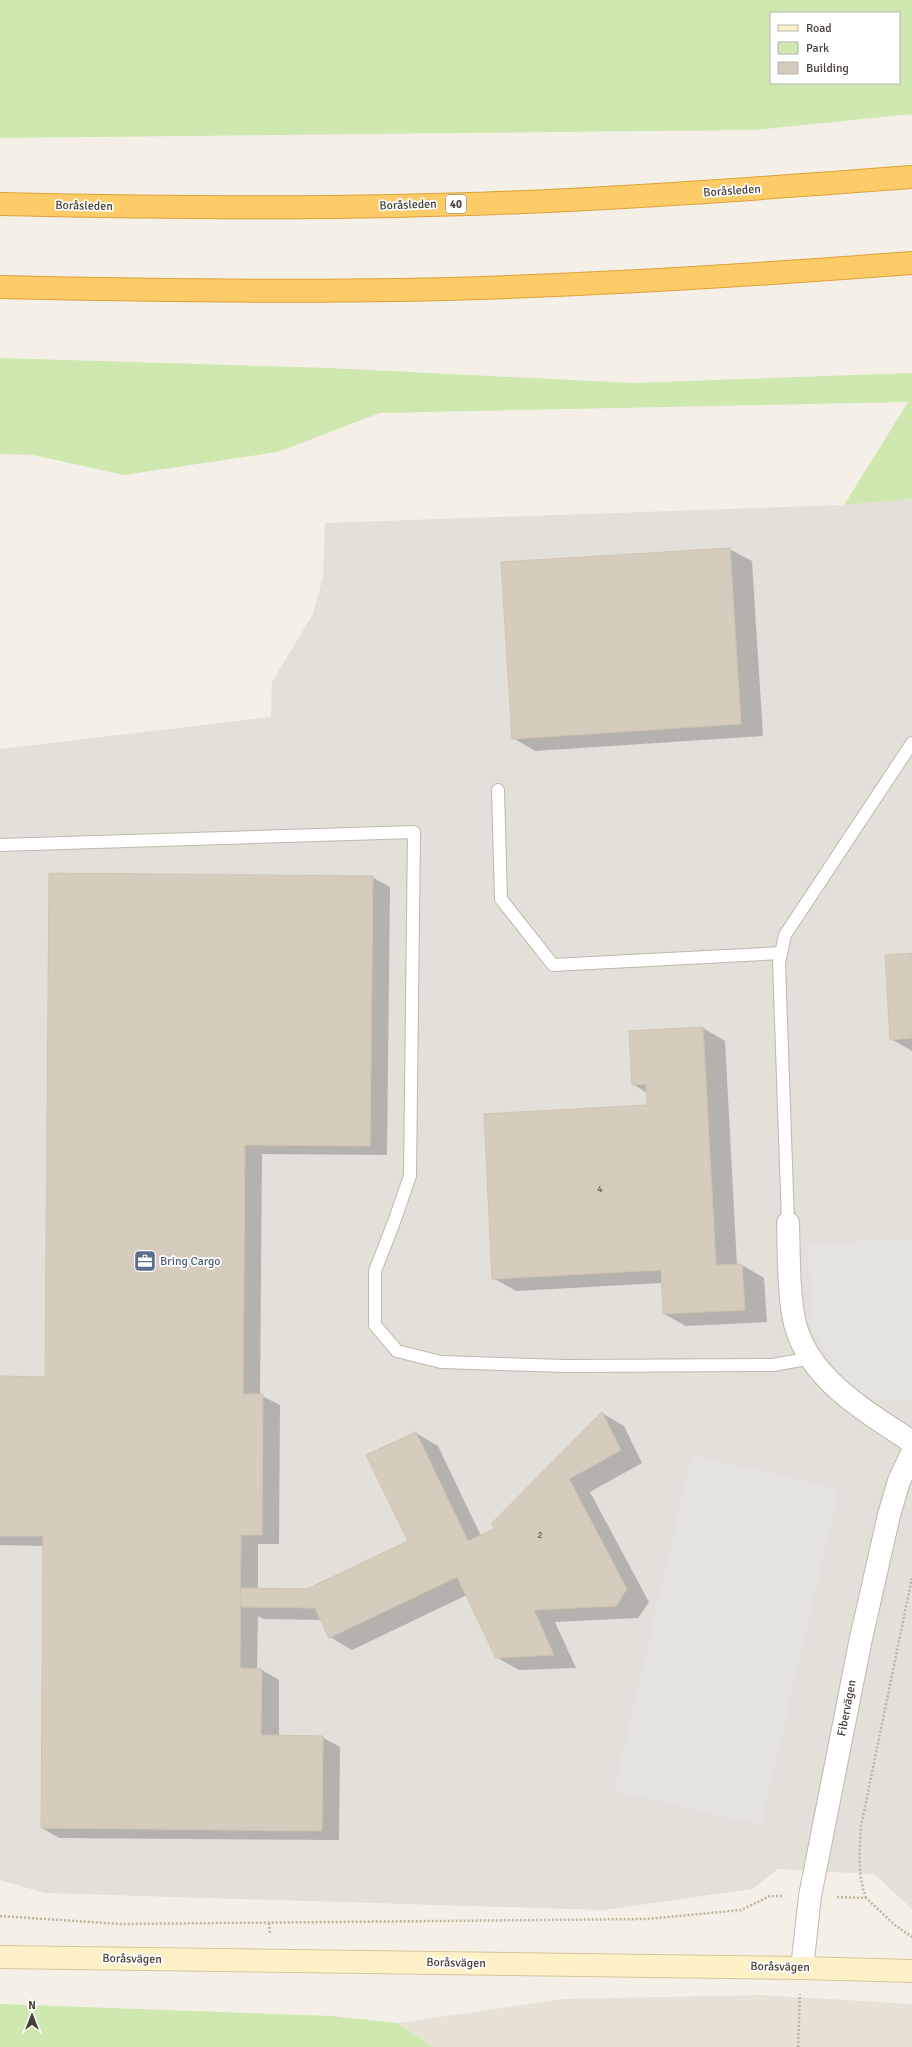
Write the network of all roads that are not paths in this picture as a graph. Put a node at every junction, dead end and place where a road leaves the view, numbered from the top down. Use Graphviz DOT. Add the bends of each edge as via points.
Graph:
graph roads {
  1 [pos="912,177"];
  2 [pos="0,204"];
  3 [pos="912,263"];
  4 [pos="0,287"];
  5 [pos="912,743"];
  6 [pos="498,790"];
  7 [pos="0,845"];
  8 [pos="781,953"];
  9 [pos="788,1223"];
  10 [pos="812,1358"];
  11 [pos="912,1442"];
  12 [pos="912,1453"];
  13 [pos="0,1958"];
  14 [pos="802,1968"];
  15 [pos="912,1971"];
  1 -- 2 [label="highway, Boråsleden / 40" via="689,194 394,206 140,207"];
  3 -- 4 [label="highway" via="692,279 400,290"];
  5 -- 8 [label="lane" via="785,935"];
  6 -- 8 [label="lane" via="501,898 553,965"];
  7 -- 10 [label="lane" via="414,832 410,1176 375,1271 375,1325 397,1351 441,1362 566,1366 773,1365"];
  8 -- 9 [label="lane" via="779,963"];
  9 -- 10 [label="street" via="793,1315 801,1341"];
  10 -- 11 [label="street" via="827,1380 856,1404"];
  12 -- 14 [label="street, Fibervägen" via="899,1481 889,1515 860,1643 810,1896"];
  13 -- 14 [label="street, Boråsvägen"];
  14 -- 15 [label="street, Boråsvägen"];
}
